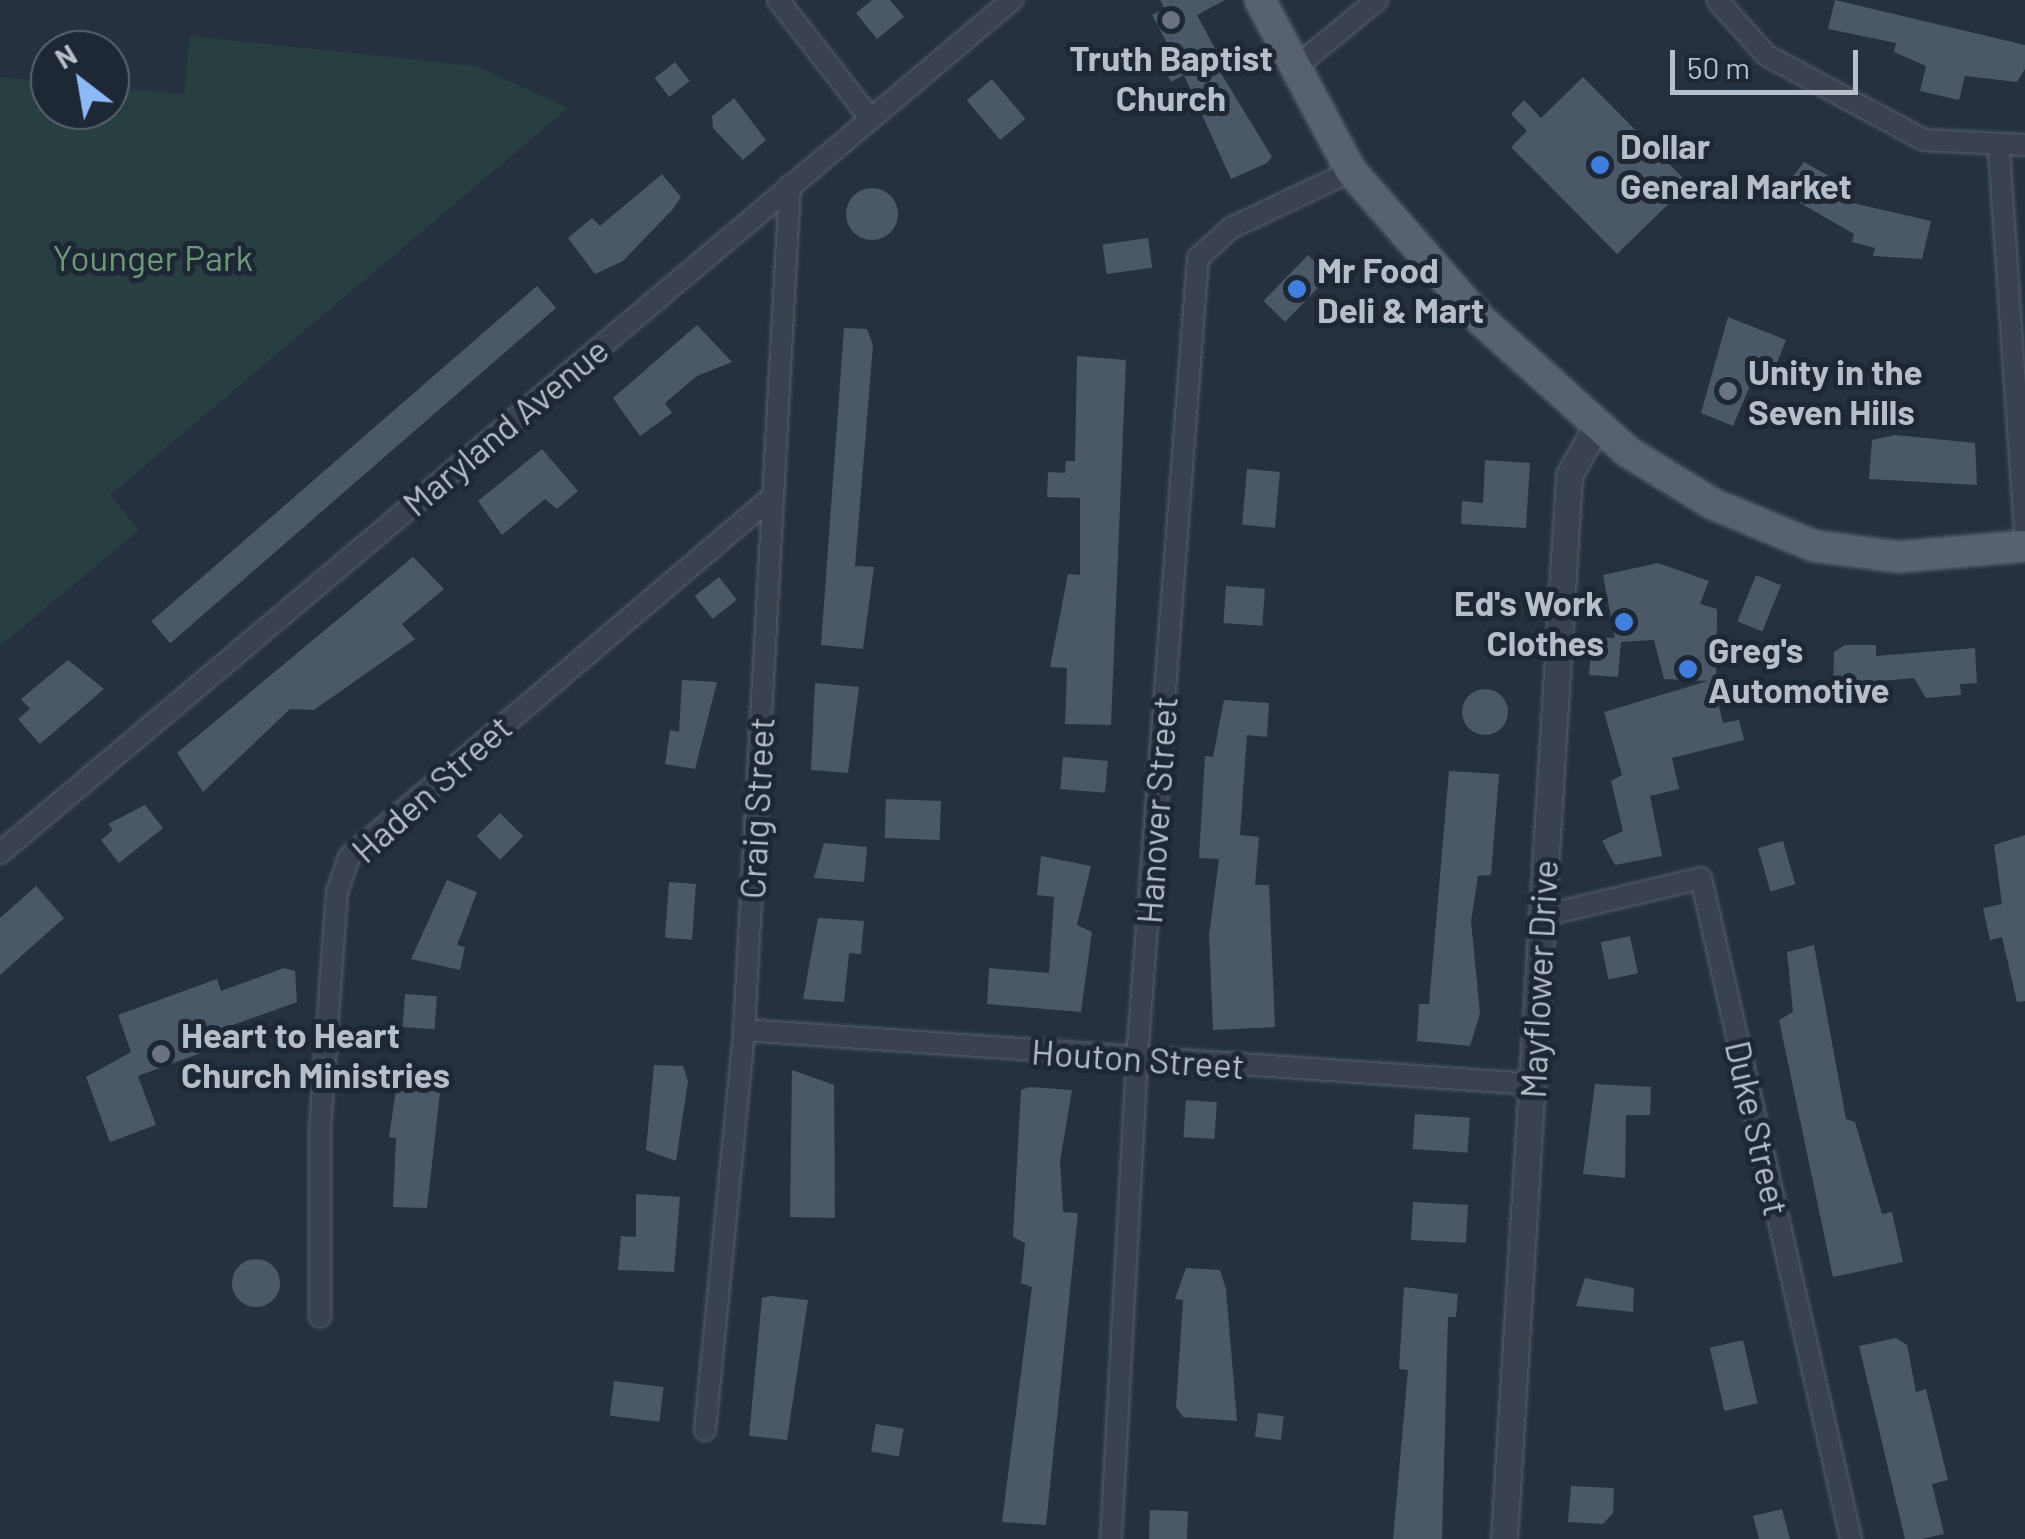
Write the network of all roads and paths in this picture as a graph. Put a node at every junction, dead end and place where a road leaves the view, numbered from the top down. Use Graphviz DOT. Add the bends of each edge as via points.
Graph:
graph roads {
  1 [pos="778,0"];
  2 [pos="1012,0"];
  3 [pos="1260,0"];
  4 [pos="1377,0"];
  5 [pos="1716,0"];
  6 [pos="1297,66"];
  7 [pos="870,118"];
  8 [pos="2025,145"];
  9 [pos="1999,150"];
  10 [pos="1351,171"];
  11 [pos="790,185"];
  12 [pos="1596,427"];
  13 [pos="773,496"];
  14 [pos="2025,536"];
  15 [pos="2025,546"];
  16 [pos="0,853"];
  17 [pos="1542,916"];
  18 [pos="744,1030"];
  19 [pos="1136,1058"];
  20 [pos="1532,1084"];
  21 [pos="320,1317"];
  22 [pos="705,1430"];
  23 [pos="1111,1539"];
  24 [pos="1504,1539"];
  25 [pos="1852,1539"];
  1 -- 7 [label="street"];
  2 -- 7 [label="street, Maryland Avenue"];
  3 -- 6 [label="main road"];
  4 -- 6 [label="street"];
  5 -- 9 [label="street" via="1766,54 1842,101 1924,140"];
  6 -- 10 [label="main road"];
  7 -- 11 [label="street, Maryland Avenue"];
  8 -- 9 [label="street"];
  9 -- 14 [label="street"];
  10 -- 12 [label="main road" via="1481,320"];
  10 -- 19 [label="street, Hanover Street" via="1231,228 1198,258"];
  11 -- 13 [label="street, Craig Street"];
  11 -- 16 [label="street, Maryland Avenue"];
  12 -- 15 [label="main road" via="1713,504 1814,546 1946,557"];
  12 -- 17 [label="street, Mayflower Drive" via="1569,475"];
  13 -- 18 [label="street, Craig Street"];
  13 -- 21 [label="street, Haden Street" via="349,857 338,892 320,1129"];
  17 -- 20 [label="street, Mayflower Drive"];
  17 -- 25 [label="street, Duke Street" via="1701,878"];
  18 -- 19 [label="street, Houton Street"];
  18 -- 22 [label="street, Craig Street"];
  19 -- 20 [label="street, Houton Street"];
  19 -- 23 [label="street, Hanover Street"];
  20 -- 24 [label="street, Mayflower Drive"];
}
